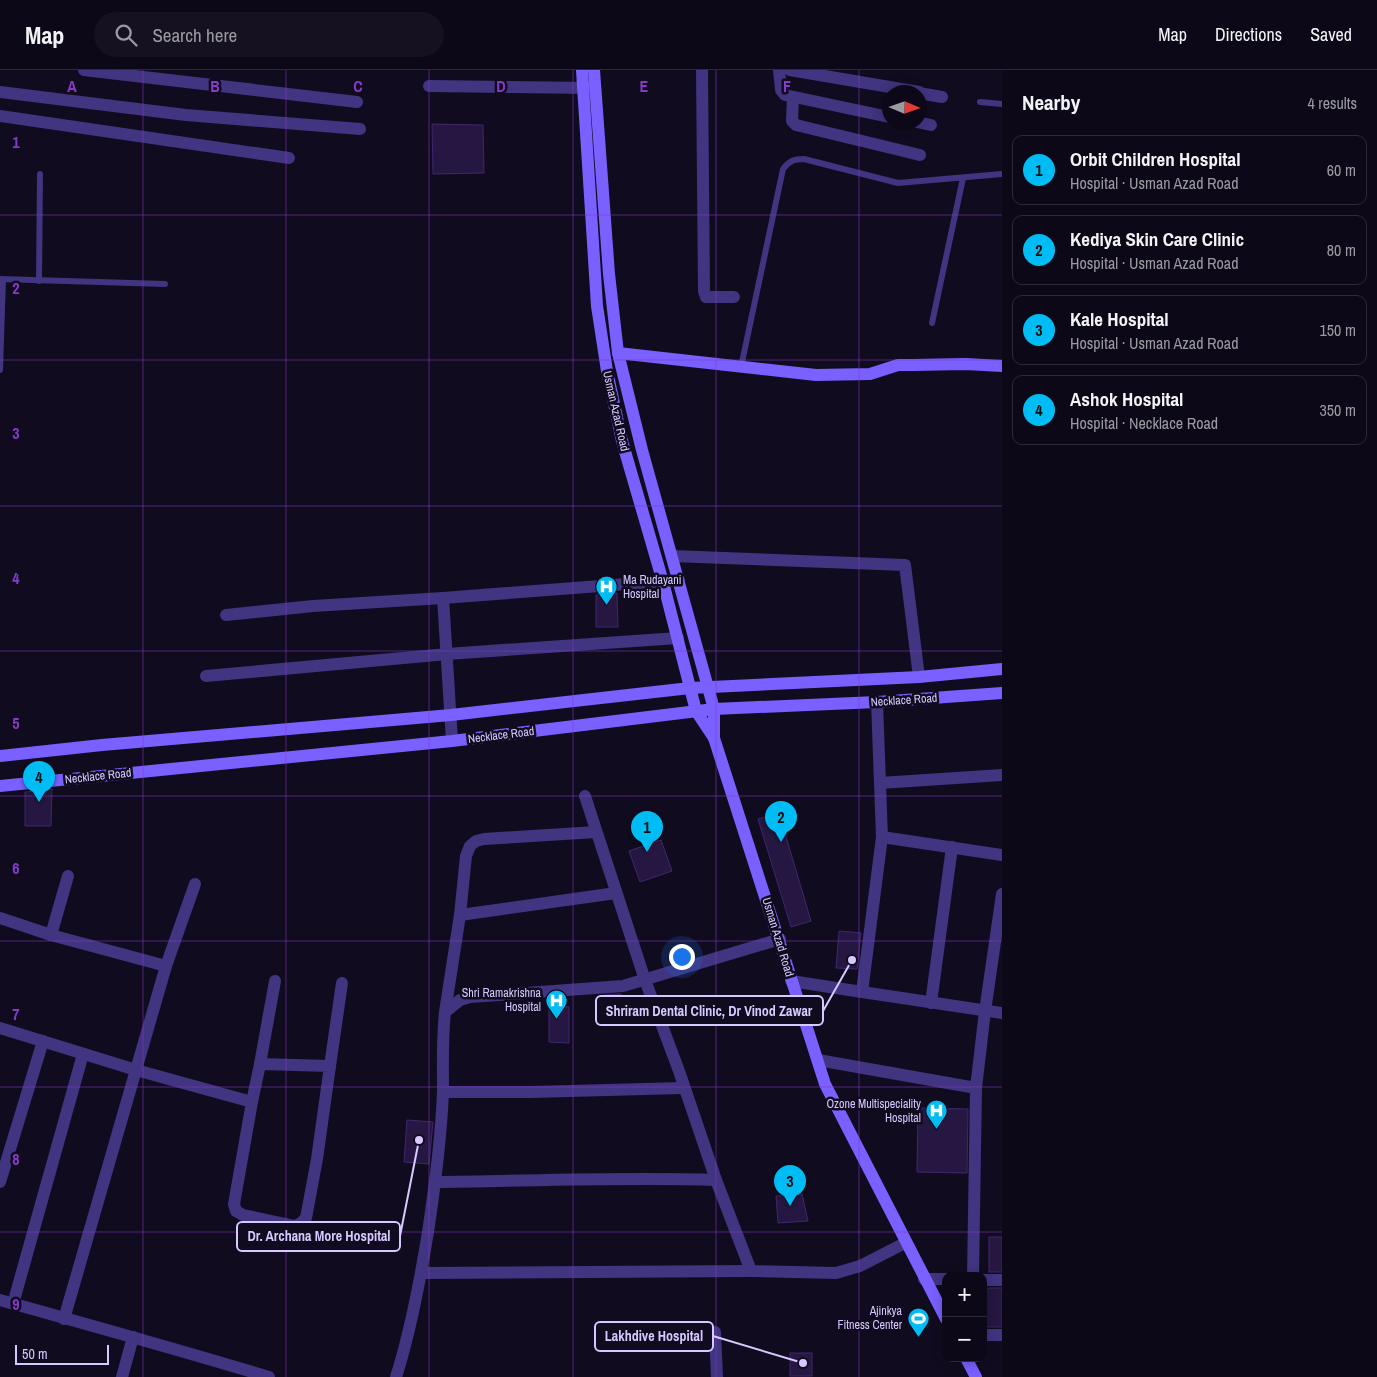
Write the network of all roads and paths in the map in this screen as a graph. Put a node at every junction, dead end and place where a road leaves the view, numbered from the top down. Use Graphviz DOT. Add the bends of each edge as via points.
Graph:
graph roads {
  1 [pos="84,70"];
  2 [pos="582,70"];
  3 [pos="594,70"];
  4 [pos="702,70"];
  5 [pos="778,70"];
  6 [pos="790,70"];
  7 [pos="429,86"];
  8 [pos="882,86"];
  9 [pos="589,88"];
  10 [pos="0,92"];
  11 [pos="927,94"];
  12 [pos="942,96"];
  13 [pos="793,97"];
  14 [pos="357,102"];
  15 [pos="980,102"];
  16 [pos="1002,104"];
  17 [pos="882,115"];
  18 [pos="0,116"];
  19 [pos="927,125"];
  20 [pos="931,126"];
  21 [pos="360,129"];
  22 [pos="920,155"];
  23 [pos="290,158"];
  24 [pos="40,174"];
  25 [pos="1002,174"];
  26 [pos="963,178"];
  27 [pos="1,279"];
  28 [pos="39,281"];
  29 [pos="165,284"];
  30 [pos="734,297"];
  31 [pos="932,323"];
  32 [pos="618,353"];
  33 [pos="1002,366"];
  34 [pos="741,368"];
  35 [pos="0,370"];
  36 [pos="672,556"];
  37 [pos="679,580"];
  38 [pos="663,582"];
  39 [pos="443,598"];
  40 [pos="226,615"];
  41 [pos="678,638"];
  42 [pos="447,654"];
  43 [pos="1002,668"];
  44 [pos="206,676"];
  45 [pos="919,676"];
  46 [pos="690,688"];
  47 [pos="708,688"];
  48 [pos="1002,694"];
  49 [pos="877,702"];
  50 [pos="714,709"];
  51 [pos="696,711"];
  52 [pos="451,715"];
  53 [pos="714,738"];
  54 [pos="452,741"];
  55 [pos="0,756"];
  56 [pos="1002,775"];
  57 [pos="880,783"];
  58 [pos="0,786"];
  59 [pos="585,796"];
  60 [pos="596,832"];
  61 [pos="882,837"];
  62 [pos="952,847"];
  63 [pos="1002,855"];
  64 [pos="68,876"];
  65 [pos="195,884"];
  66 [pos="616,893"];
  67 [pos="1002,894"];
  68 [pos="460,915"];
  69 [pos="0,918"];
  70 [pos="51,935"];
  71 [pos="780,939"];
  72 [pos="166,966"];
  73 [pos="645,980"];
  74 [pos="276,981"];
  75 [pos="791,981"];
  76 [pos="342,983"];
  77 [pos="862,992"];
  78 [pos="931,1003"];
  79 [pos="985,1011"];
  80 [pos="445,1012"];
  81 [pos="1002,1013"];
  82 [pos="0,1028"];
  83 [pos="43,1041"];
  84 [pos="83,1054"];
  85 [pos="818,1060"];
  86 [pos="260,1064"];
  87 [pos="330,1066"];
  88 [pos="136,1070"];
  89 [pos="683,1088"];
  90 [pos="976,1088"];
  91 [pos="443,1092"];
  92 [pos="252,1102"];
  93 [pos="716,1180"];
  94 [pos="0,1182"];
  95 [pos="435,1182"];
  96 [pos="905,1243"];
  97 [pos="751,1271"];
  98 [pos="973,1272"];
  99 [pos="421,1273"];
  100 [pos="924,1279"];
  101 [pos="942,1279"];
  102 [pos="987,1280"];
  103 [pos="1002,1280"];
  104 [pos="0,1300"];
  105 [pos="13,1304"];
  106 [pos="945,1317"];
  107 [pos="64,1319"];
  108 [pos="716,1332"];
  109 [pos="987,1335"];
  110 [pos="1002,1335"];
  111 [pos="133,1336"];
  112 [pos="968,1362"];
  113 [pos="973,1376"];
  114 [pos="122,1377"];
  115 [pos="269,1377"];
  116 [pos="396,1377"];
  117 [pos="717,1377"];
  1 -- 14 [label="street"];
  2 -- 9 [label="main road, Usman Azad Road"];
  3 -- 9 [label="main road, Usman Azad Road"];
  4 -- 30 [label="street" via="704,291 706,297"];
  5 -- 13 [label="street" via="783,93"];
  6 -- 8 [label="street"];
  7 -- 9 [label="street"];
  9 -- 32 [label="main road, Usman Azad Road"];
  9 -- 38 [label="main road, Usman Azad Road" via="597,306 622,441"];
  10 -- 21 [label="street" via="186,115"];
  11 -- 12 [label="street"];
  13 -- 17 [label="street"];
  13 -- 22 [label="street" via="792,121 796,125"];
  15 -- 16 [label="lane"];
  18 -- 23 [label="street"];
  19 -- 20 [label="street"];
  24 -- 28 [label="lane"];
  25 -- 26 [label="lane"];
  26 -- 31 [label="lane"];
  26 -- 34 [label="lane" via="898,183 804,159 788,162"];
  27 -- 28 [label="lane"];
  27 -- 35 [label="lane"];
  28 -- 29 [label="lane"];
  32 -- 34 [label="main road"];
  32 -- 36 [label="main road, Usman Azad Road"];
  33 -- 34 [label="main road" via="898,365 870,374 843,375"];
  36 -- 37 [label="main road, Usman Azad Road"];
  36 -- 45 [label="street" via="904,565"];
  37 -- 38 [label="street"];
  37 -- 47 [label="main road, Usman Azad Road"];
  38 -- 39 [label="street"];
  38 -- 41 [label="main road, Usman Azad Road"];
  39 -- 40 [label="street"];
  39 -- 42 [label="street"];
  41 -- 42 [label="street"];
  41 -- 46 [label="main road, Usman Azad Road"];
  42 -- 44 [label="street"];
  42 -- 52 [label="street"];
  43 -- 45 [label="main road, Necklace Road"];
  45 -- 47 [label="main road, Necklace Road"];
  46 -- 47 [label="main road, Necklace Road"];
  46 -- 51 [label="main road, Usman Azad Road"];
  46 -- 52 [label="main road, Necklace Road"];
  47 -- 50 [label="main road, Usman Azad Road"];
  48 -- 49 [label="main road, Necklace Road"];
  49 -- 50 [label="main road, Necklace Road"];
  49 -- 57 [label="street"];
  50 -- 51 [label="main road, Necklace Road"];
  50 -- 53 [label="main road, Usman Azad Road"];
  51 -- 53 [label="main road, Usman Azad Road"];
  51 -- 54 [label="main road, Necklace Road"];
  52 -- 54 [label="street"];
  52 -- 55 [label="main road, Necklace Road"];
  53 -- 71 [label="main road, Usman Azad Road"];
  54 -- 58 [label="main road, Necklace Road"];
  56 -- 57 [label="street"];
  57 -- 61 [label="street"];
  59 -- 60 [label="street"];
  60 -- 66 [label="street"];
  60 -- 68 [label="street" via="476,841 466,856"];
  61 -- 62 [label="street"];
  61 -- 77 [label="street"];
  62 -- 63 [label="street"];
  62 -- 78 [label="street"];
  64 -- 70 [label="street"];
  65 -- 72 [label="street"];
  66 -- 68 [label="street"];
  66 -- 73 [label="street"];
  67 -- 79 [label="street"];
  68 -- 80 [label="street"];
  69 -- 70 [label="street"];
  70 -- 72 [label="street"];
  71 -- 73 [label="street"];
  71 -- 75 [label="main road, Usman Azad Road"];
  72 -- 88 [label="street"];
  73 -- 80 [label="street" via="623,986 470,997 460,1000"];
  73 -- 89 [label="street"];
  74 -- 86 [label="street"];
  75 -- 77 [label="street"];
  75 -- 85 [label="main road, Usman Azad Road"];
  76 -- 87 [label="street"];
  77 -- 78 [label="street"];
  78 -- 79 [label="street"];
  79 -- 81 [label="street"];
  79 -- 90 [label="street"];
  80 -- 91 [label="street"];
  82 -- 83 [label="street"];
  83 -- 84 [label="street"];
  83 -- 94 [label="street"];
  84 -- 88 [label="street"];
  84 -- 105 [label="street"];
  85 -- 90 [label="street"];
  85 -- 96 [label="main road, Usman Azad Road" via="825,1084"];
  86 -- 87 [label="street"];
  86 -- 92 [label="street"];
  87 -- 92 [label="street" via="306,1218 295,1226 236,1211 234,1204"];
  88 -- 92 [label="street"];
  88 -- 107 [label="street"];
  89 -- 91 [label="street"];
  89 -- 93 [label="street"];
  90 -- 98 [label="street"];
  91 -- 95 [label="street"];
  93 -- 95 [label="street" via="645,1178"];
  93 -- 97 [label="street"];
  95 -- 99 [label="street"];
  96 -- 97 [label="street" via="860,1266 836,1273"];
  96 -- 100 [label="main road, Usman Azad Road"];
  97 -- 99 [label="street"];
  99 -- 116 [label="street" via="407,1344"];
  100 -- 101 [label="street"];
  100 -- 106 [label="main road, Usman Azad Road"];
  102 -- 103 [label="street"];
  104 -- 105 [label="street"];
  105 -- 107 [label="street"];
  107 -- 111 [label="street"];
  108 -- 117 [label="street"];
  109 -- 110 [label="street"];
  111 -- 114 [label="street"];
  111 -- 115 [label="street"];
  112 -- 113 [label="main road"];
}
